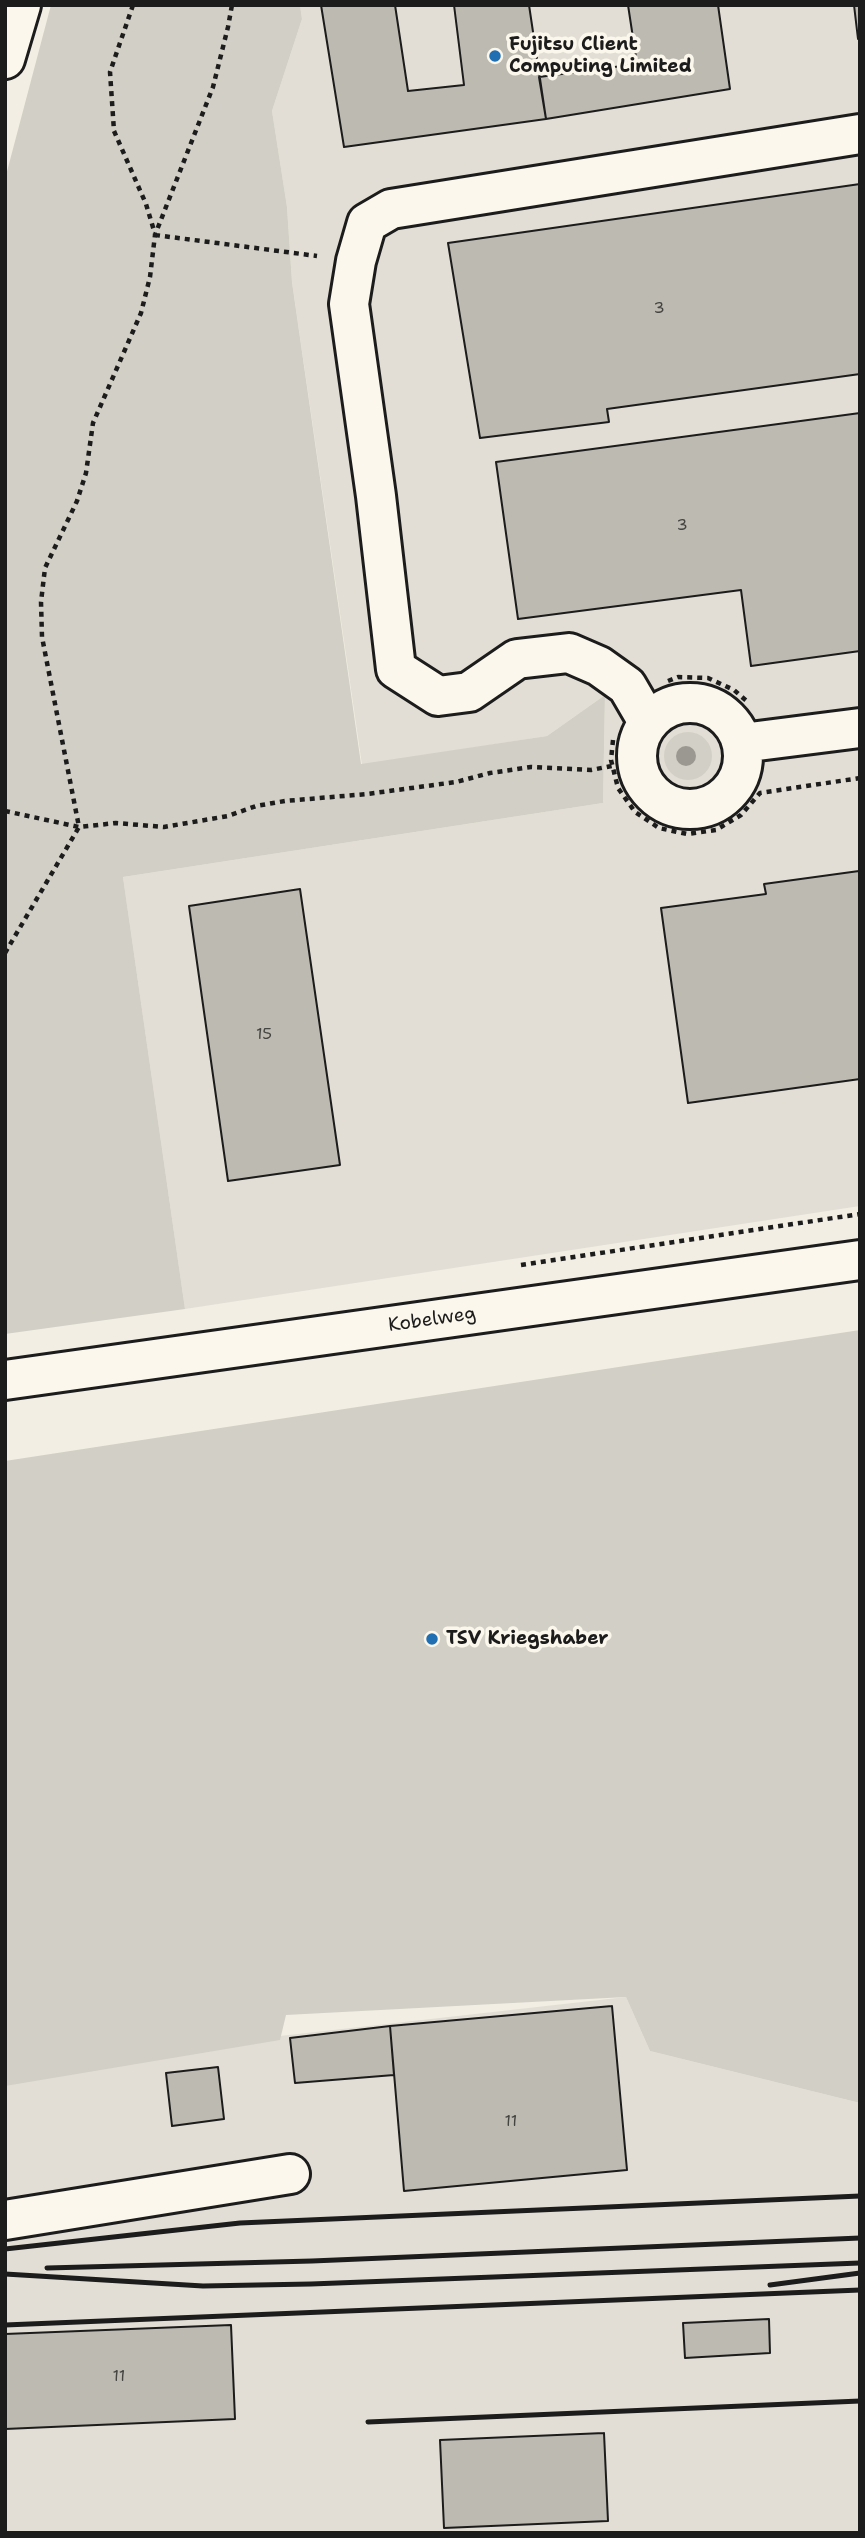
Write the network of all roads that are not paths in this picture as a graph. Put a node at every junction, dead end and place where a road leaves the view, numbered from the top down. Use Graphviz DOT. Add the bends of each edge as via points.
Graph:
graph roads {
  1 [pos="21,5"];
  2 [pos="5,60"];
  3 [pos="860,134"];
  4 [pos="648,722"];
  5 [pos="860,727"];
  6 [pos="742,743"];
  7 [pos="860,1260"];
  8 [pos="5,1380"];
  9 [pos="290,2174"];
  10 [pos="5,2220"];
  1 -- 2 [label="main road"];
  3 -- 4 [label="main road" via="391,209 366,223 349,304 396,669 438,696 469,692 517,659 569,653 599,666 626,686"];
  4 -- 6 [label="main road" via="664,709 682,703 702,704 720,711 734,725"];
  4 -- 6 [label="main road" via="628,774 641,778 669,805 688,809 725,797 743,763"];
  5 -- 6 [label="main road"];
  7 -- 8 [label="main road, Kobelweg"];
  9 -- 10 [label="main road"];
}
